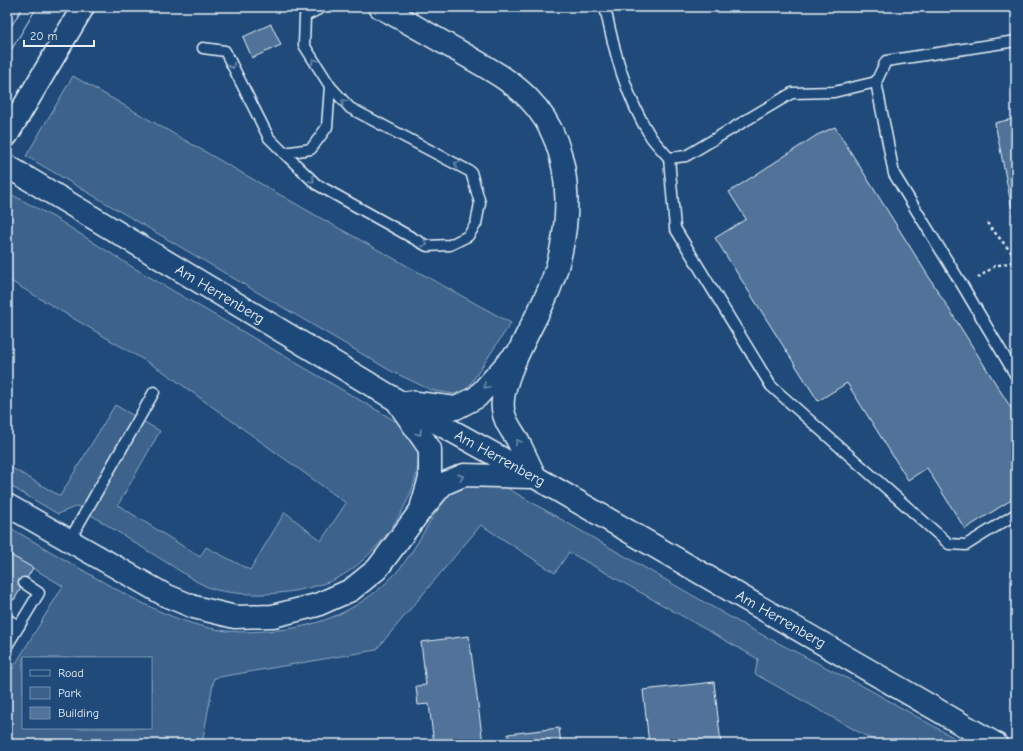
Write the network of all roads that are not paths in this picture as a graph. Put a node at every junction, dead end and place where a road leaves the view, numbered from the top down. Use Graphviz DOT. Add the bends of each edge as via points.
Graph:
graph roads {
  1 [pos="83,7"];
  2 [pos="323,7"];
  3 [pos="380,7"];
  4 [pos="605,7"];
  5 [pos="1016,40"];
  6 [pos="203,48"];
  7 [pos="876,82"];
  8 [pos="330,86"];
  9 [pos="7,135"];
  10 [pos="284,153"];
  11 [pos="668,158"];
  12 [pos="7,166"];
  13 [pos="522,347"];
  14 [pos="1016,376"];
  15 [pos="154,392"];
  16 [pos="398,401"];
  17 [pos="535,477"];
  18 [pos="7,505"];
  19 [pos="421,510"];
  20 [pos="1016,514"];
  21 [pos="69,541"];
  22 [pos="24,583"];
  23 [pos="7,619"];
  24 [pos="19,626"];
  25 [pos="8,641"];
  26 [pos="996,744"];
  1 -- 9 [label="main road"];
  8 -- 2 [label="lane, one-way" via="304,45 305,16"];
  3 -- 13 [label="main road" via="503,76 530,99 550,128 562,162 566,197 564,238 552,286"];
  4 -- 11 [label="lane" via="612,45 635,105 651,137"];
  5 -- 7 [label="lane" via="886,61"];
  6 -- 10 [label="lane, one-way" via="225,51 269,138"];
  7 -- 11 [label="lane" via="834,92 792,93 686,156"];
  7 -- 14 [label="lane" via="894,174"];
  8 -- 10 [label="lane" via="327,127 311,149"];
  10 -- 8 [label="lane, one-way" via="316,184 427,246 450,245 468,236 476,224 480,203 471,172 350,108"];
  11 -- 20 [label="lane" via="675,228 771,386 949,544 966,545"];
  12 -- 16 [label="main road, Am Herrenberg"];
  13 -- 16 [label="main road, one-way" via="477,397 456,408"];
  17 -- 13 [label="main road, one-way" via="506,424 502,408 504,389"];
  15 -- 21 [label="lane"];
  16 -- 17 [label="main road, Am Herrenberg"];
  16 -- 19 [label="main road, one-way" via="430,449 430,478"];
  19 -- 17 [label="main road, one-way" via="443,484 464,475"];
  17 -- 26 [label="main road, Am Herrenberg"];
  18 -- 21 [label="main road"];
  19 -- 21 [label="main road" via="377,569 351,590 317,605 273,616 235,617 194,607 165,595"];
  22 -- 24 [label="lane" via="39,593"];
  23 -- 24 [label="lane"];
  24 -- 25 [label="lane"];
}
